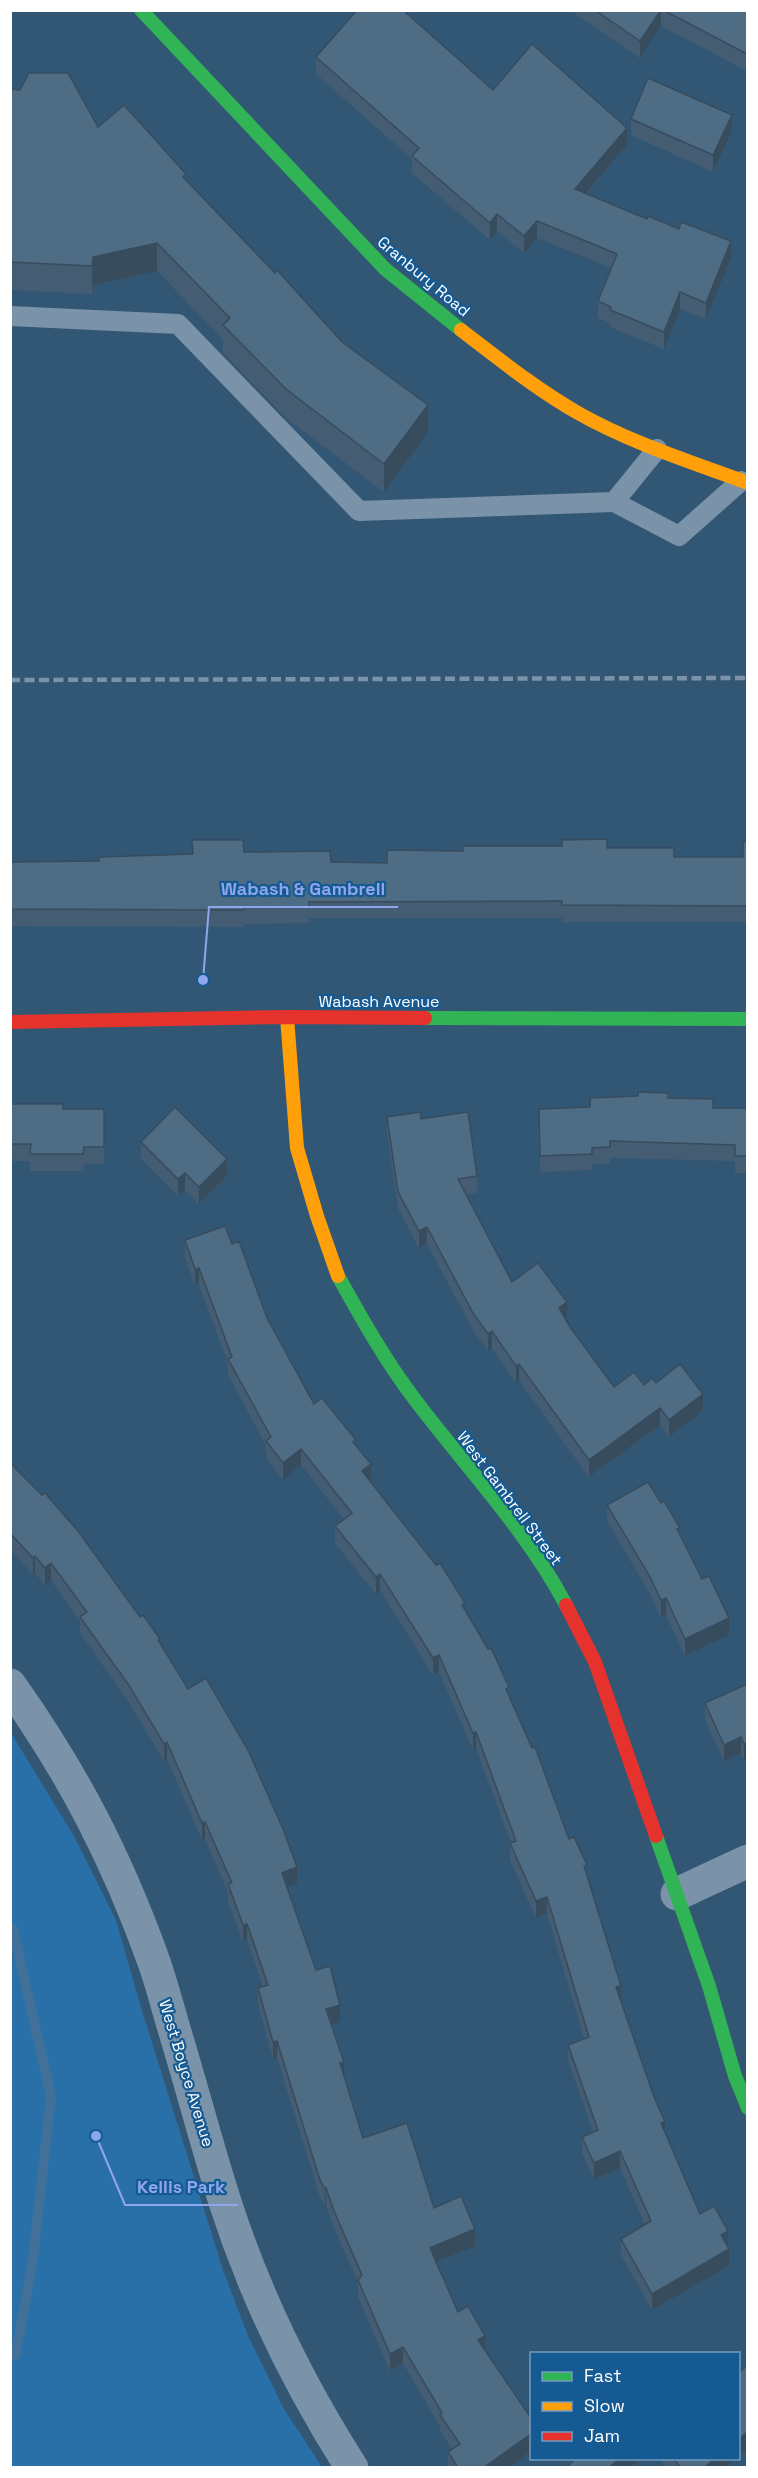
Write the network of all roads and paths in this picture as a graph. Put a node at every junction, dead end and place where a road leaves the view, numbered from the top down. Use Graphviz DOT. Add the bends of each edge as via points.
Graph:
graph roads {
  1 [pos="141,10"];
  2 [pos="10,316"];
  3 [pos="657,449"];
  4 [pos="745,476"];
  5 [pos="614,502"];
  6 [pos="287,1017"];
  7 [pos="747,1019"];
  8 [pos="10,1022"];
  9 [pos="10,1685"];
  10 [pos="747,1862"];
  11 [pos="677,1894"];
  12 [pos="747,2108"];
  13 [pos="352,2468"];
  1 -- 3 [label="street, Granbury Road" via="385,269 510,368 578,413"];
  2 -- 5 [label="lane" via="178,324 359,511"];
  3 -- 4 [label="street, Granbury Road"];
  3 -- 5 [label="lane"];
  4 -- 5 [label="lane" via="680,536"];
  6 -- 7 [label="street, Wabash Avenue"];
  6 -- 8 [label="street, Wabash Avenue"];
  6 -- 11 [label="street, West Gambrell Street" via="297,1148 338,1275 376,1344 415,1400 508,1517 559,1592 595,1662"];
  9 -- 13 [label="street, West Boyce Avenue" via="74,1781 118,1871 154,1963 247,2262 292,2364"];
  10 -- 11 [label="street"];
  11 -- 12 [label="street, West Gambrell Street"];
}
